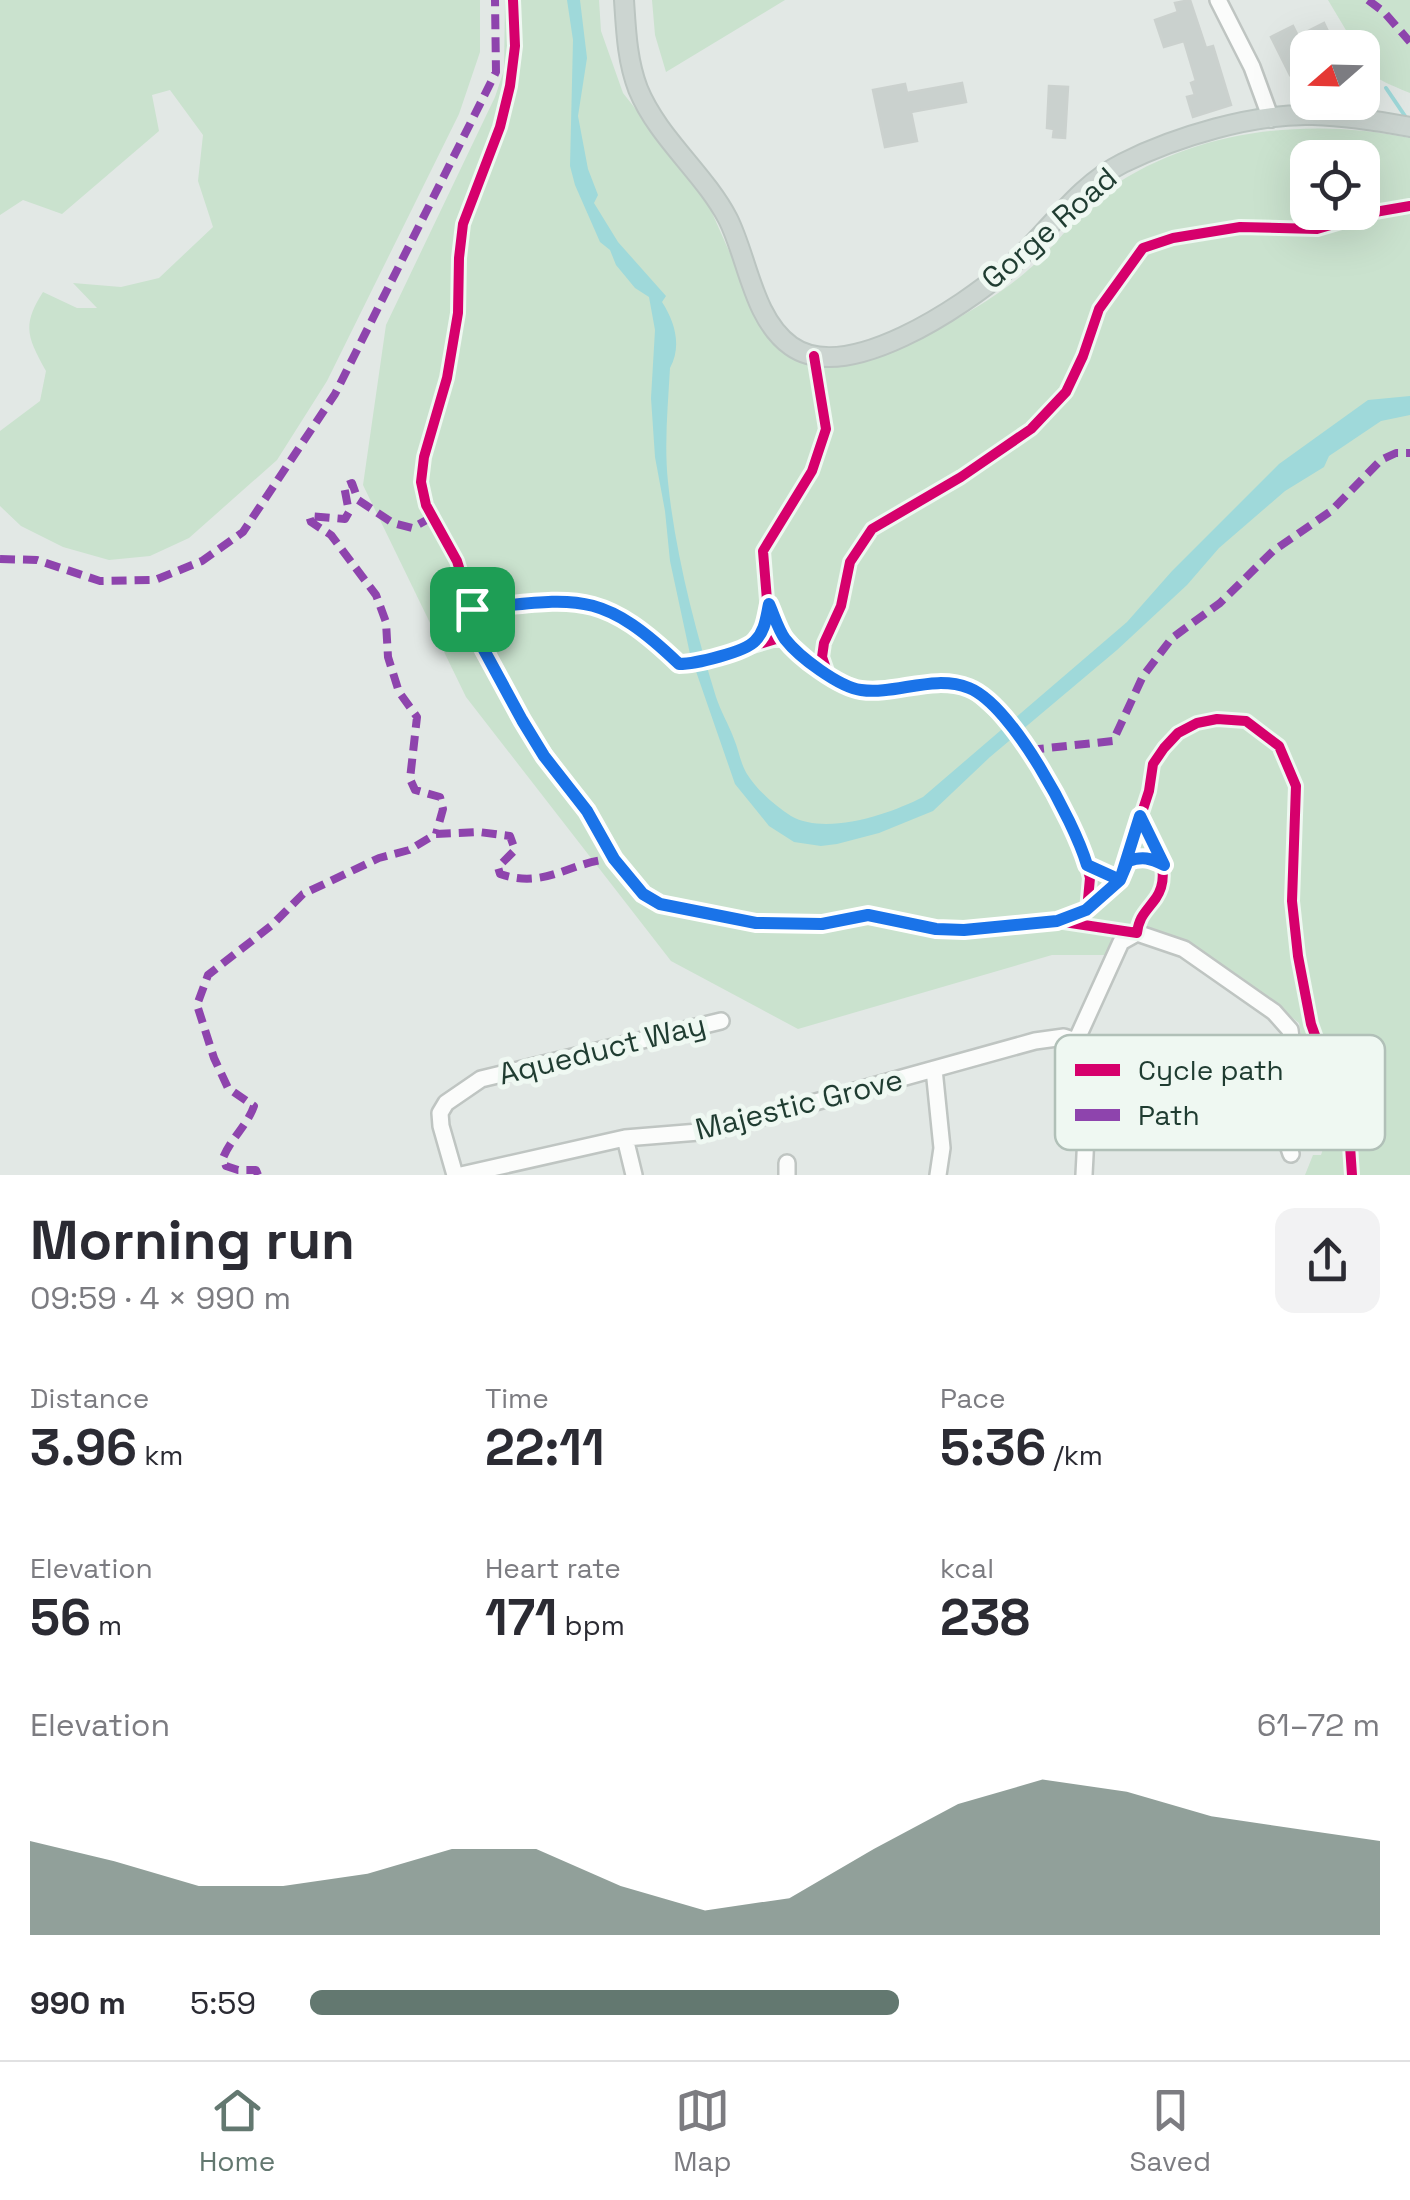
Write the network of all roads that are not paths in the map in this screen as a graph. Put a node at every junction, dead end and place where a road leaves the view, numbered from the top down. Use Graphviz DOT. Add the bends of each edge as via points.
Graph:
graph roads {
  1 [pos="624,0"];
  2 [pos="1218,0"];
  3 [pos="1271,120"];
  4 [pos="1410,127"];
  5 [pos="721,1020"];
  6 [pos="1079,1035"];
  7 [pos="1291,1035"];
  8 [pos="1055,1038"];
  9 [pos="934,1069"];
  10 [pos="625,1138"];
  11 [pos="1086,1150"];
  12 [pos="1290,1150"];
  13 [pos="1291,1154"];
  14 [pos="458,1175"];
  15 [pos="634,1175"];
  16 [pos="938,1175"];
  17 [pos="1084,1175"];
  1 -- 3 [label="main road, Gorge Road" via="628,56 644,101 722,210 777,335 814,356 855,355 947,312 1006,270 1080,194 1120,164 1196,134"];
  2 -- 3 [label="street"];
  3 -- 4 [label="main road, Gorge Road" via="1308,114"];
  5 -- 14 [label="street, Aqueduct Way" via="481,1079 440,1113"];
  6 -- 7 [label="street" via="1121,942 1137,933 1184,948 1274,1012"];
  8 -- 9 [label="street, Majestic Grove"];
  9 -- 10 [label="street, Majestic Grove" via="712,1131"];
  9 -- 16 [label="street" via="942,1148"];
  10 -- 14 [label="street, Majestic Grove"];
  10 -- 15 [label="street"];
  11 -- 17 [label="street"];
  12 -- 13 [label="street"];
}
